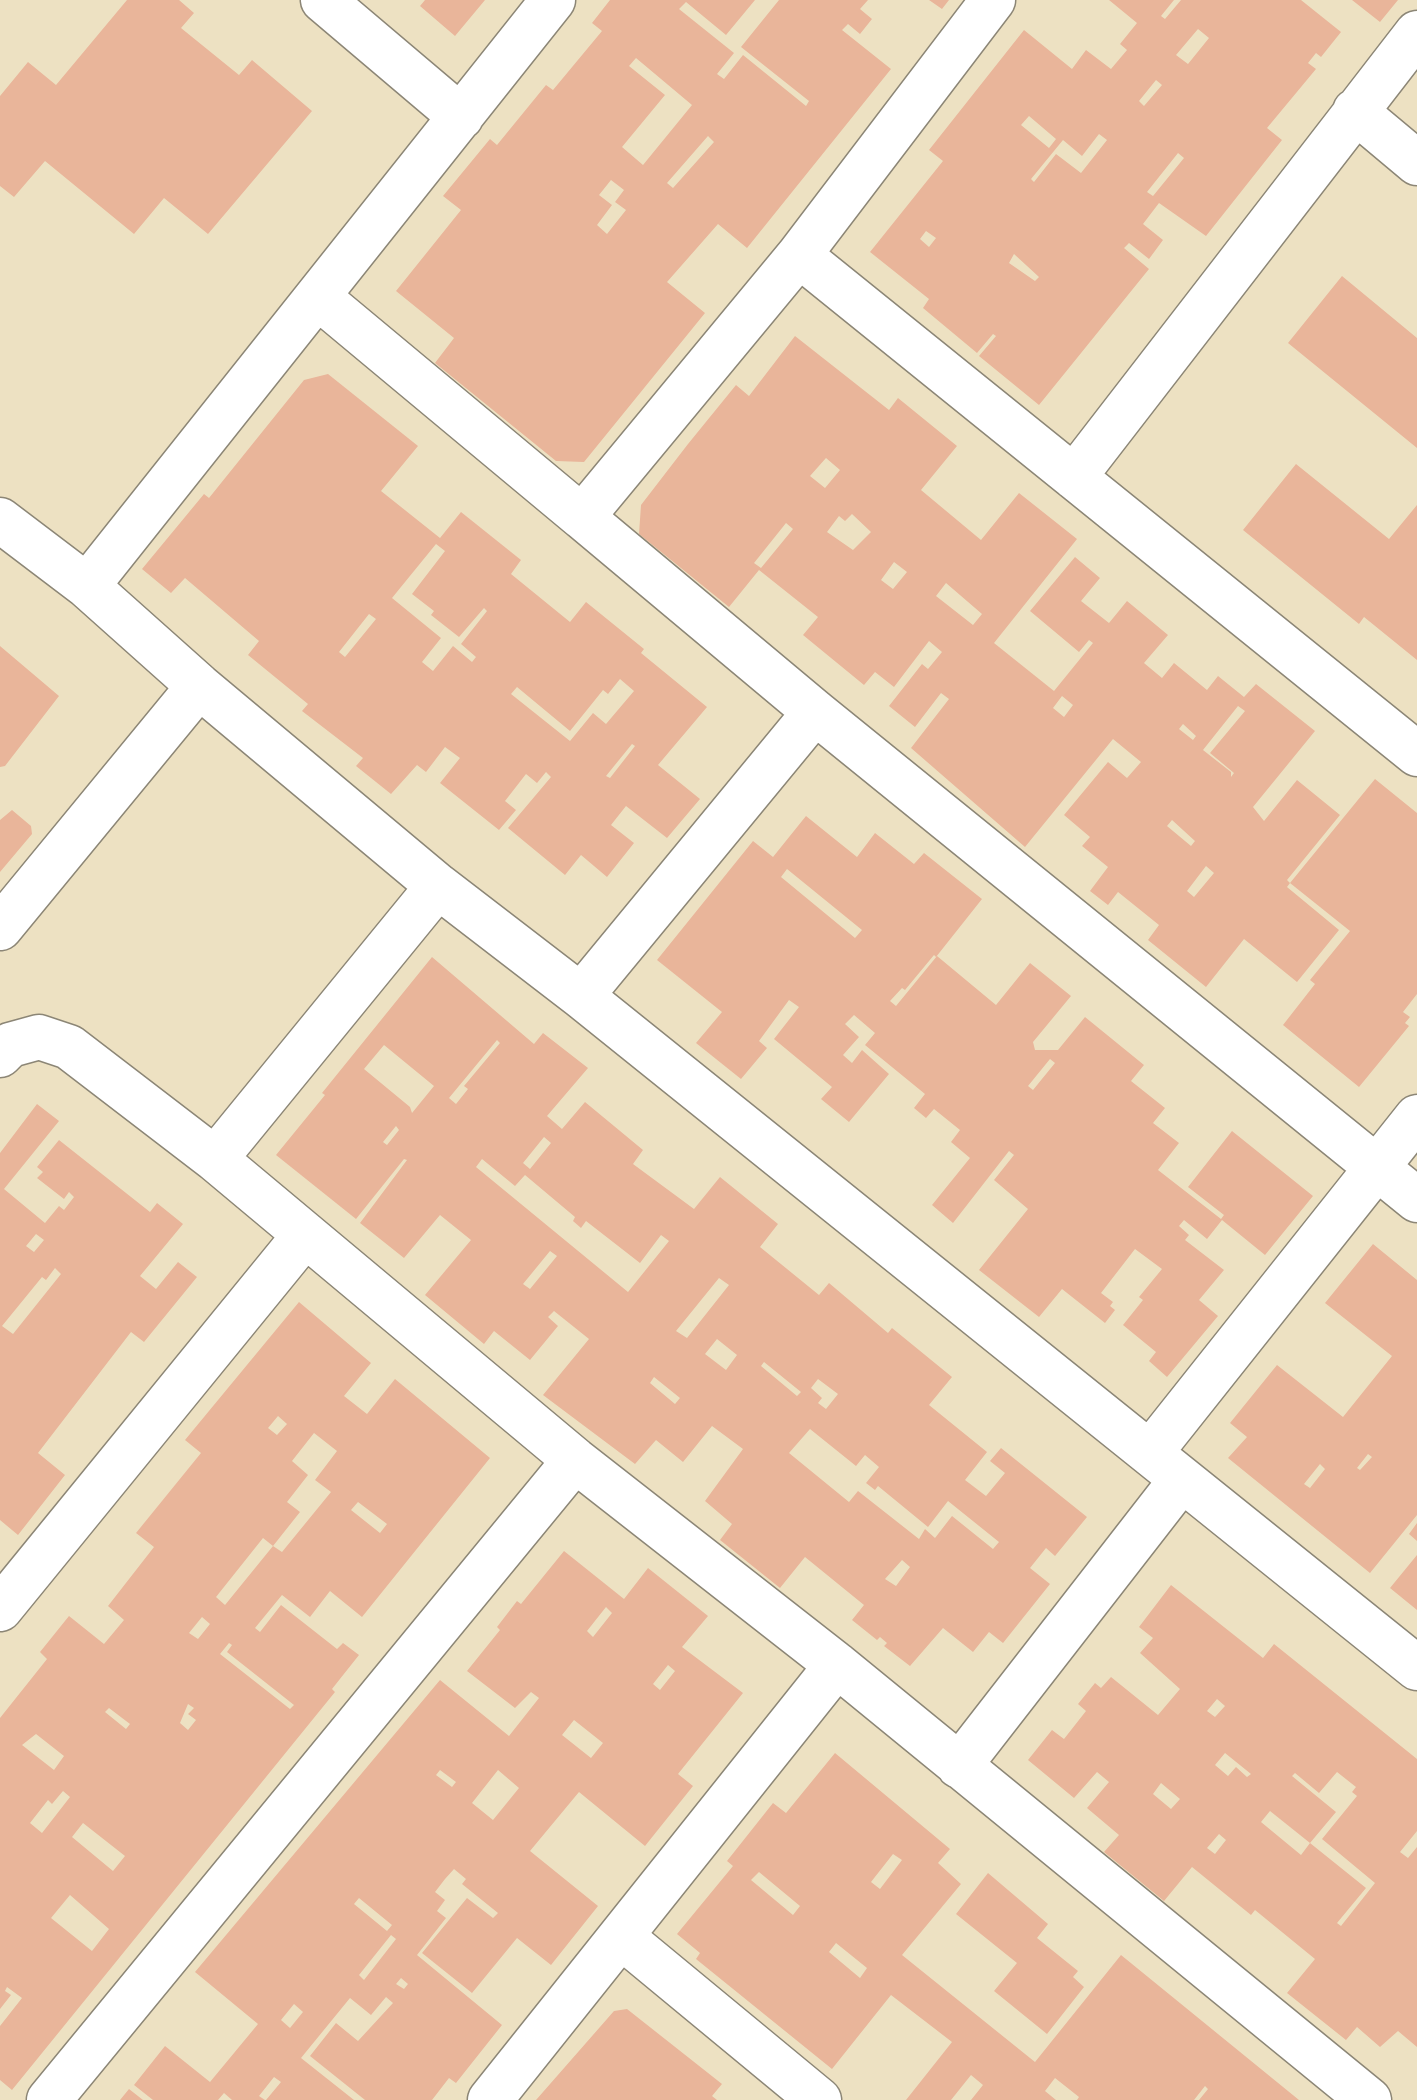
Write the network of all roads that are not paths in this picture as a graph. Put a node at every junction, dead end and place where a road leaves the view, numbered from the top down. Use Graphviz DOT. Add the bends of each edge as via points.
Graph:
graph roads {
  1 [pos="323,0"];
  2 [pos="553,0"];
  3 [pos="993,0"];
  4 [pos="1417,33"];
  5 [pos="1355,111"];
  6 [pos="461,117"];
  7 [pos="1417,163"];
  8 [pos="799,255"];
  9 [pos="318,297"];
  10 [pos="1074,477"];
  11 [pos="582,517"];
  12 [pos="0,520"];
  13 [pos="87,586"];
  14 [pos="199,686"];
  15 [pos="815,712"];
  16 [pos="1417,754"];
  17 [pos="438,886"];
  18 [pos="0,928"];
  19 [pos="581,996"];
  20 [pos="0,1055"];
  21 [pos="1417,1117"];
  22 [pos="215,1159"];
  23 [pos="1376,1167"];
  24 [pos="1417,1200"];
  25 [pos="305,1235"];
  26 [pos="575,1460"];
  27 [pos="1166,1466"];
  28 [pos="0,1609"];
  29 [pos="837,1665"];
  30 [pos="1417,1668"];
  31 [pos="959,1766"];
  32 [pos="623,1938"];
  33 [pos="49,2100"];
  34 [pos="490,2100"];
  35 [pos="819,2100"];
  36 [pos="1369,2100"];
  1 -- 6 [label="street"];
  2 -- 6 [label="street"];
  3 -- 8 [label="street"];
  4 -- 5 [label="street"];
  5 -- 7 [label="street"];
  5 -- 10 [label="street"];
  6 -- 9 [label="street"];
  8 -- 10 [label="street"];
  8 -- 11 [label="street"];
  9 -- 11 [label="street"];
  9 -- 13 [label="street"];
  10 -- 16 [label="street"];
  11 -- 15 [label="street"];
  12 -- 13 [label="street"];
  13 -- 14 [label="street"];
  14 -- 17 [label="street"];
  14 -- 18 [label="street"];
  15 -- 19 [label="street"];
  15 -- 23 [label="street"];
  17 -- 19 [label="street"];
  17 -- 22 [label="street"];
  19 -- 27 [label="street"];
  20 -- 22 [label="street" via="10,1045 39,1037 69,1047"];
  21 -- 23 [label="street"];
  22 -- 25 [label="street"];
  23 -- 24 [label="street"];
  23 -- 27 [label="street"];
  25 -- 26 [label="street"];
  25 -- 28 [label="street"];
  26 -- 29 [label="street"];
  26 -- 33 [label="street"];
  27 -- 30 [label="street"];
  27 -- 31 [label="street"];
  29 -- 31 [label="street"];
  29 -- 32 [label="street"];
  31 -- 36 [label="street"];
  32 -- 34 [label="street"];
  32 -- 35 [label="street"];
}
